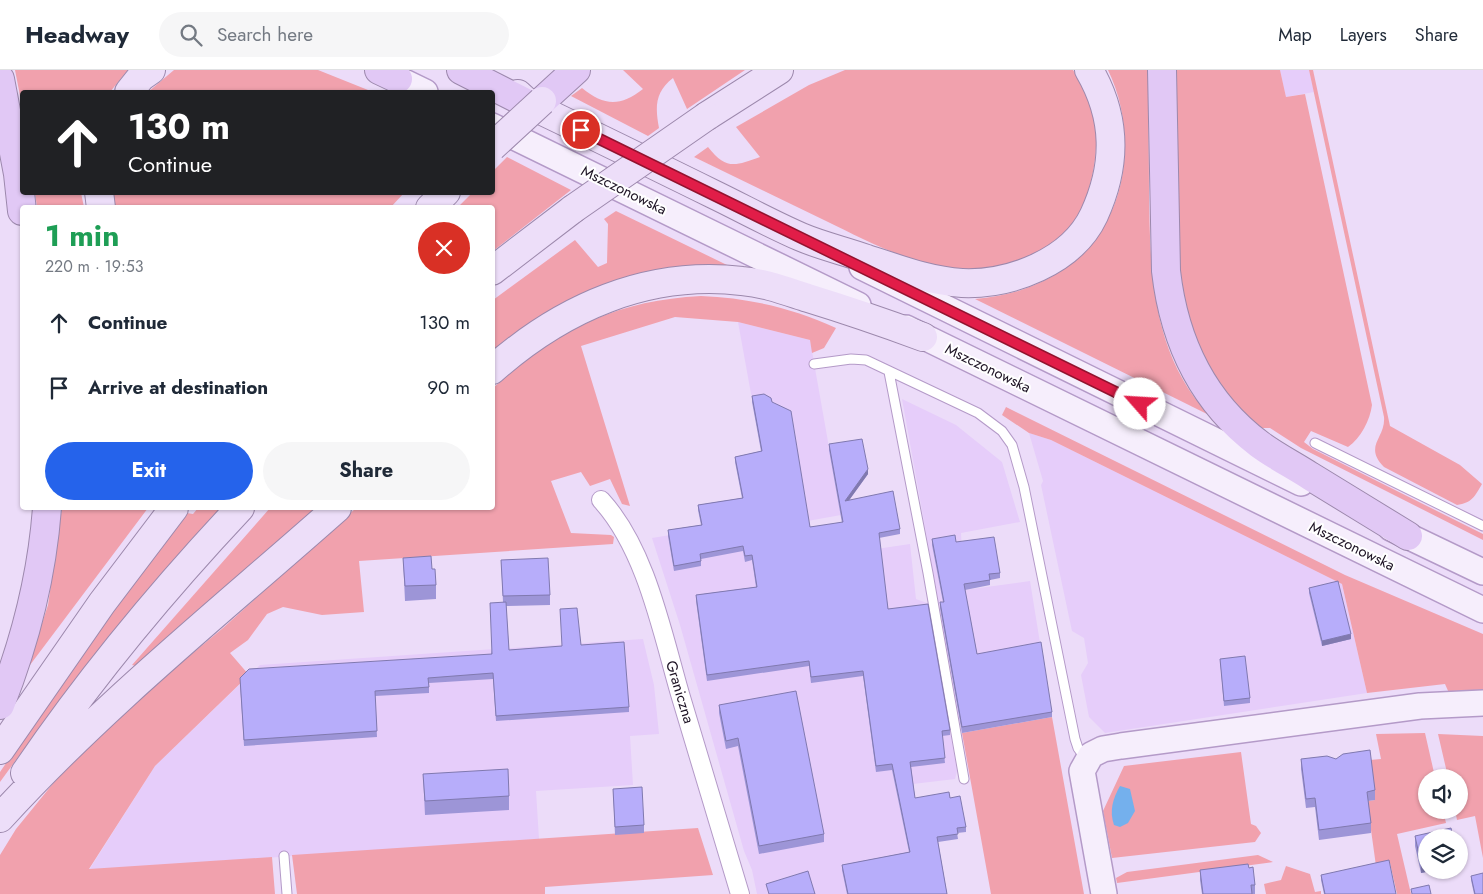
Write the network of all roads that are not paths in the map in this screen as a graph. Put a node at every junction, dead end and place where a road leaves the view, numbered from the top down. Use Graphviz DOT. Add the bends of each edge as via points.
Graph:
graph roads {
  1 [pos="151,70"];
  2 [pos="371,70"];
  3 [pos="461,70"];
  4 [pos="489,70"];
  5 [pos="566,70"];
  6 [pos="576,70"];
  7 [pos="779,70"];
  8 [pos="1089,70"];
  9 [pos="1162,70"];
  10 [pos="389,75"];
  11 [pos="0,79"];
  12 [pos="131,90"];
  13 [pos="421,90"];
  14 [pos="536,103"];
  15 [pos="495,127"];
  16 [pos="495,144"];
  17 [pos="20,192"];
  18 [pos="443,195"];
  19 [pos="433,205"];
  20 [pos="801,237"];
  21 [pos="495,269"];
  22 [pos="923,337"];
  23 [pos="814,364"];
  24 [pos="495,368"];
  25 [pos="889,372"];
  26 [pos="1315,443"];
  27 [pos="601,500"];
  28 [pos="47,510"];
  29 [pos="172,510"];
  30 [pos="238,510"];
  31 [pos="335,510"];
  32 [pos="1483,526"];
  33 [pos="1408,536"];
  34 [pos="1483,572"];
  35 [pos="1483,610"];
  36 [pos="1483,703"];
  37 [pos="0,705"];
  38 [pos="0,750"];
  39 [pos="1087,760"];
  40 [pos="964,779"];
  41 [pos="0,809"];
  42 [pos="0,818"];
  43 [pos="284,856"];
  44 [pos="287,894"];
  45 [pos="740,894"];
  46 [pos="1104,894"];
  1 -- 12 [label="main road"];
  2 -- 10 [label="main road"];
  3 -- 14 [label="highway"];
  4 -- 14 [label="main road"];
  5 -- 14 [label="main road"];
  6 -- 14 [label="highway"];
  7 -- 21 [label="main road, bridge" via="572,209"];
  8 -- 20 [label="main road" via="1098,85 1107,113 1112,146 1109,172 1104,194 1091,222 1056,257 1012,278 961,283 920,276"];
  9 -- 33 [label="highway" via="1166,271 1170,302 1186,354 1198,377 1228,418 1259,444"];
  10 -- 13 [label="main road"];
  11 -- 17 [label="highway"];
  14 -- 16 [label="main road, bridge"];
  14 -- 20 [label="main road"];
  15 -- 22 [label="main road, Mszczonowska"];
  18 -- 19 [label="main road"];
  20 -- 33 [label="main road"];
  22 -- 24 [label="main road" via="774,287 742,281 671,280 637,287 591,304 561,319"];
  22 -- 35 [label="main road, Mszczonowska"];
  23 -- 25 [label="lane" via="866,360"];
  25 -- 39 [label="lane" via="978,413 1002,431 1012,445 1024,487 1075,739"];
  25 -- 40 [label="lane"];
  26 -- 32 [label="lane"];
  27 -- 45 [label="street, Graniczna" via="622,528 654,603"];
  28 -- 37 [label="highway" via="33,600"];
  29 -- 38 [label="main road" via="102,603"];
  30 -- 41 [label="main road" via="85,688"];
  31 -- 42 [label="main road" via="95,721"];
  33 -- 34 [label="main road"];
  36 -- 39 [label="main road" via="1420,706 1120,746 1103,749"];
  39 -- 46 [label="main road" via="1082,771 1084,792"];
  43 -- 44 [label="lane"];
}
